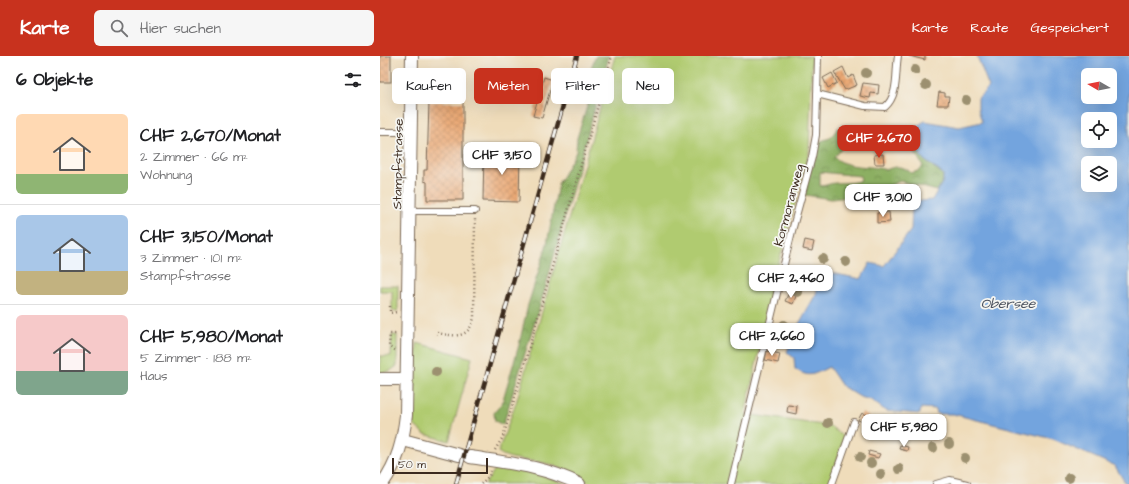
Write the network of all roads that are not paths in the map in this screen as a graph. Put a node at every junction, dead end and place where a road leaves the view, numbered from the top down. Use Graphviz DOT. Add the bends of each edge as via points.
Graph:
graph roads {
  1 [pos="412,56"];
  2 [pos="818,56"];
  3 [pos="898,56"];
  4 [pos="817,94"];
  5 [pos="380,132"];
  6 [pos="412,132"];
  7 [pos="410,211"];
  8 [pos="475,211"];
  9 [pos="380,379"];
  10 [pos="406,379"];
  11 [pos="854,422"];
  12 [pos="403,440"];
  13 [pos="382,484"];
  14 [pos="579,484"];
  15 [pos="732,484"];
  16 [pos="832,484"];
  17 [pos="936,484"];
  18 [pos="967,484"];
  1 -- 6 [label="street, Stampfstrasse"];
  2 -- 4 [label="lane, Kormoranweg"];
  3 -- 4 [label="lane" via="894,95 885,107 865,106"];
  4 -- 15 [label="lane, Kormoranweg" via="816,135 812,156"];
  5 -- 6 [label="lane"];
  6 -- 7 [label="street, Stampfstrasse"];
  7 -- 8 [label="lane"];
  7 -- 10 [label="street, Stampfstrasse"];
  9 -- 10 [label="street"];
  10 -- 12 [label="street, Stampfstrasse"];
  11 -- 16 [label="lane"];
  12 -- 13 [label="street, Stampfstrasse" via="395,464"];
  12 -- 14 [label="street" via="464,456 537,467"];
  17 -- 18 [label="lane" via="950,480"];
}
